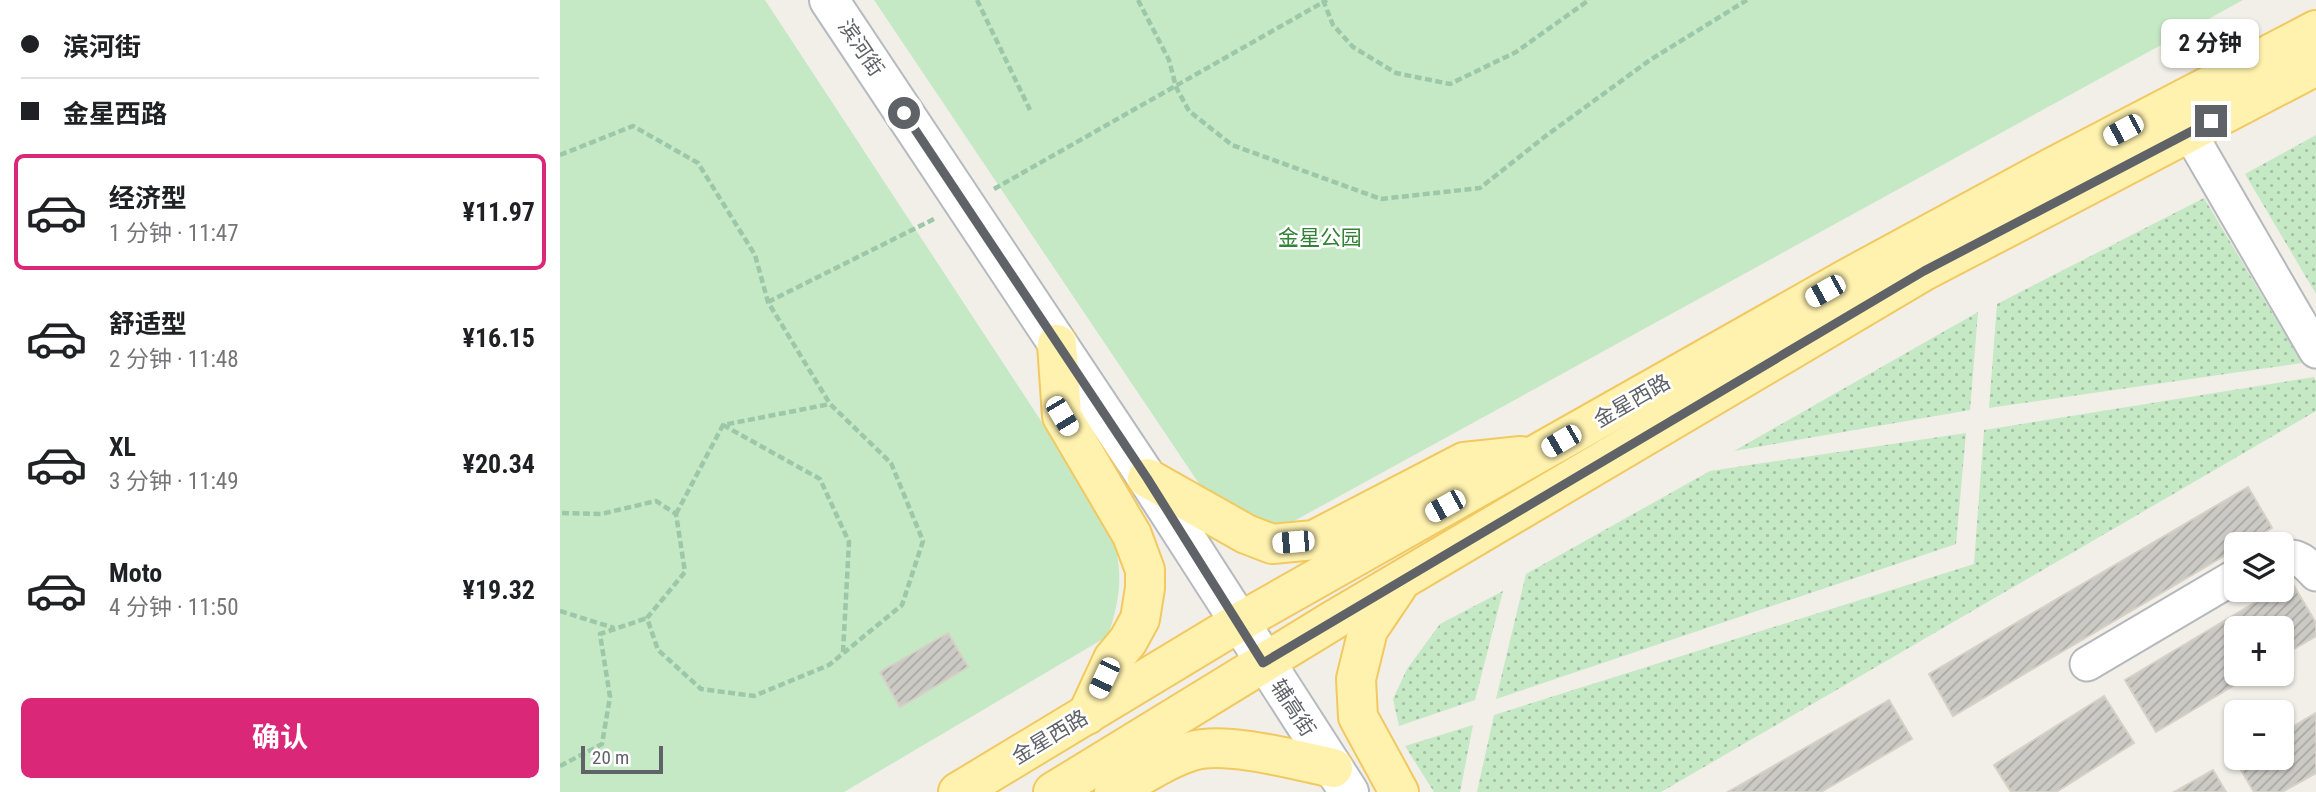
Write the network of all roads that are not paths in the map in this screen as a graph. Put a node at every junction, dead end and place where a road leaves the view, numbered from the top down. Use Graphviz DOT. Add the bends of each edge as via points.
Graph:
graph roads {
  1 [pos="829,0"];
  2 [pos="2316,30"];
  3 [pos="2316,66"];
  4 [pos="2189,132"];
  5 [pos="1057,344"];
  6 [pos="2316,351"];
  7 [pos="1537,454"];
  8 [pos="1147,478"];
  9 [pos="2294,558"];
  10 [pos="2316,574"];
  11 [pos="1402,579"];
  12 [pos="2224,583"];
  13 [pos="1238,623"];
  14 [pos="1263,663"];
  15 [pos="2087,664"];
  16 [pos="1087,715"];
  17 [pos="1341,780"];
  18 [pos="958,792"];
  19 [pos="1053,792"];
  20 [pos="1114,792"];
  21 [pos="1399,792"];
  1 -- 5 [label="street, 滨河街"];
  2 -- 7 [label="main road, 金星西路" via="1848,278"];
  3 -- 4 [label="main road, 金星西路"];
  4 -- 6 [label="street"];
  4 -- 11 [label="main road, 金星西路" via="1924,271"];
  5 -- 8 [label="street, 滨河街"];
  5 -- 16 [label="main road" via="1062,416 1132,535 1145,570 1140,619 1112,659"];
  7 -- 8 [label="main road" via="1464,462 1314,540 1272,544"];
  7 -- 13 [label="main road, 金星西路"];
  8 -- 13 [label="street, 滨河街"];
  9 -- 10 [label="street" via="2305,561"];
  11 -- 14 [label="main road, 金星西路"];
  11 -- 21 [label="main road" via="1368,630 1356,680 1358,717"];
  12 -- 15 [label="street"];
  13 -- 14 [label="street, 辅高街"];
  13 -- 16 [label="main road, 金星西路"];
  14 -- 17 [label="street, 辅高街"];
  14 -- 19 [label="main road, 金星西路"];
  16 -- 18 [label="main road, 金星西路"];
  17 -- 20 [label="main road" via="1267,754 1194,750"];
}
